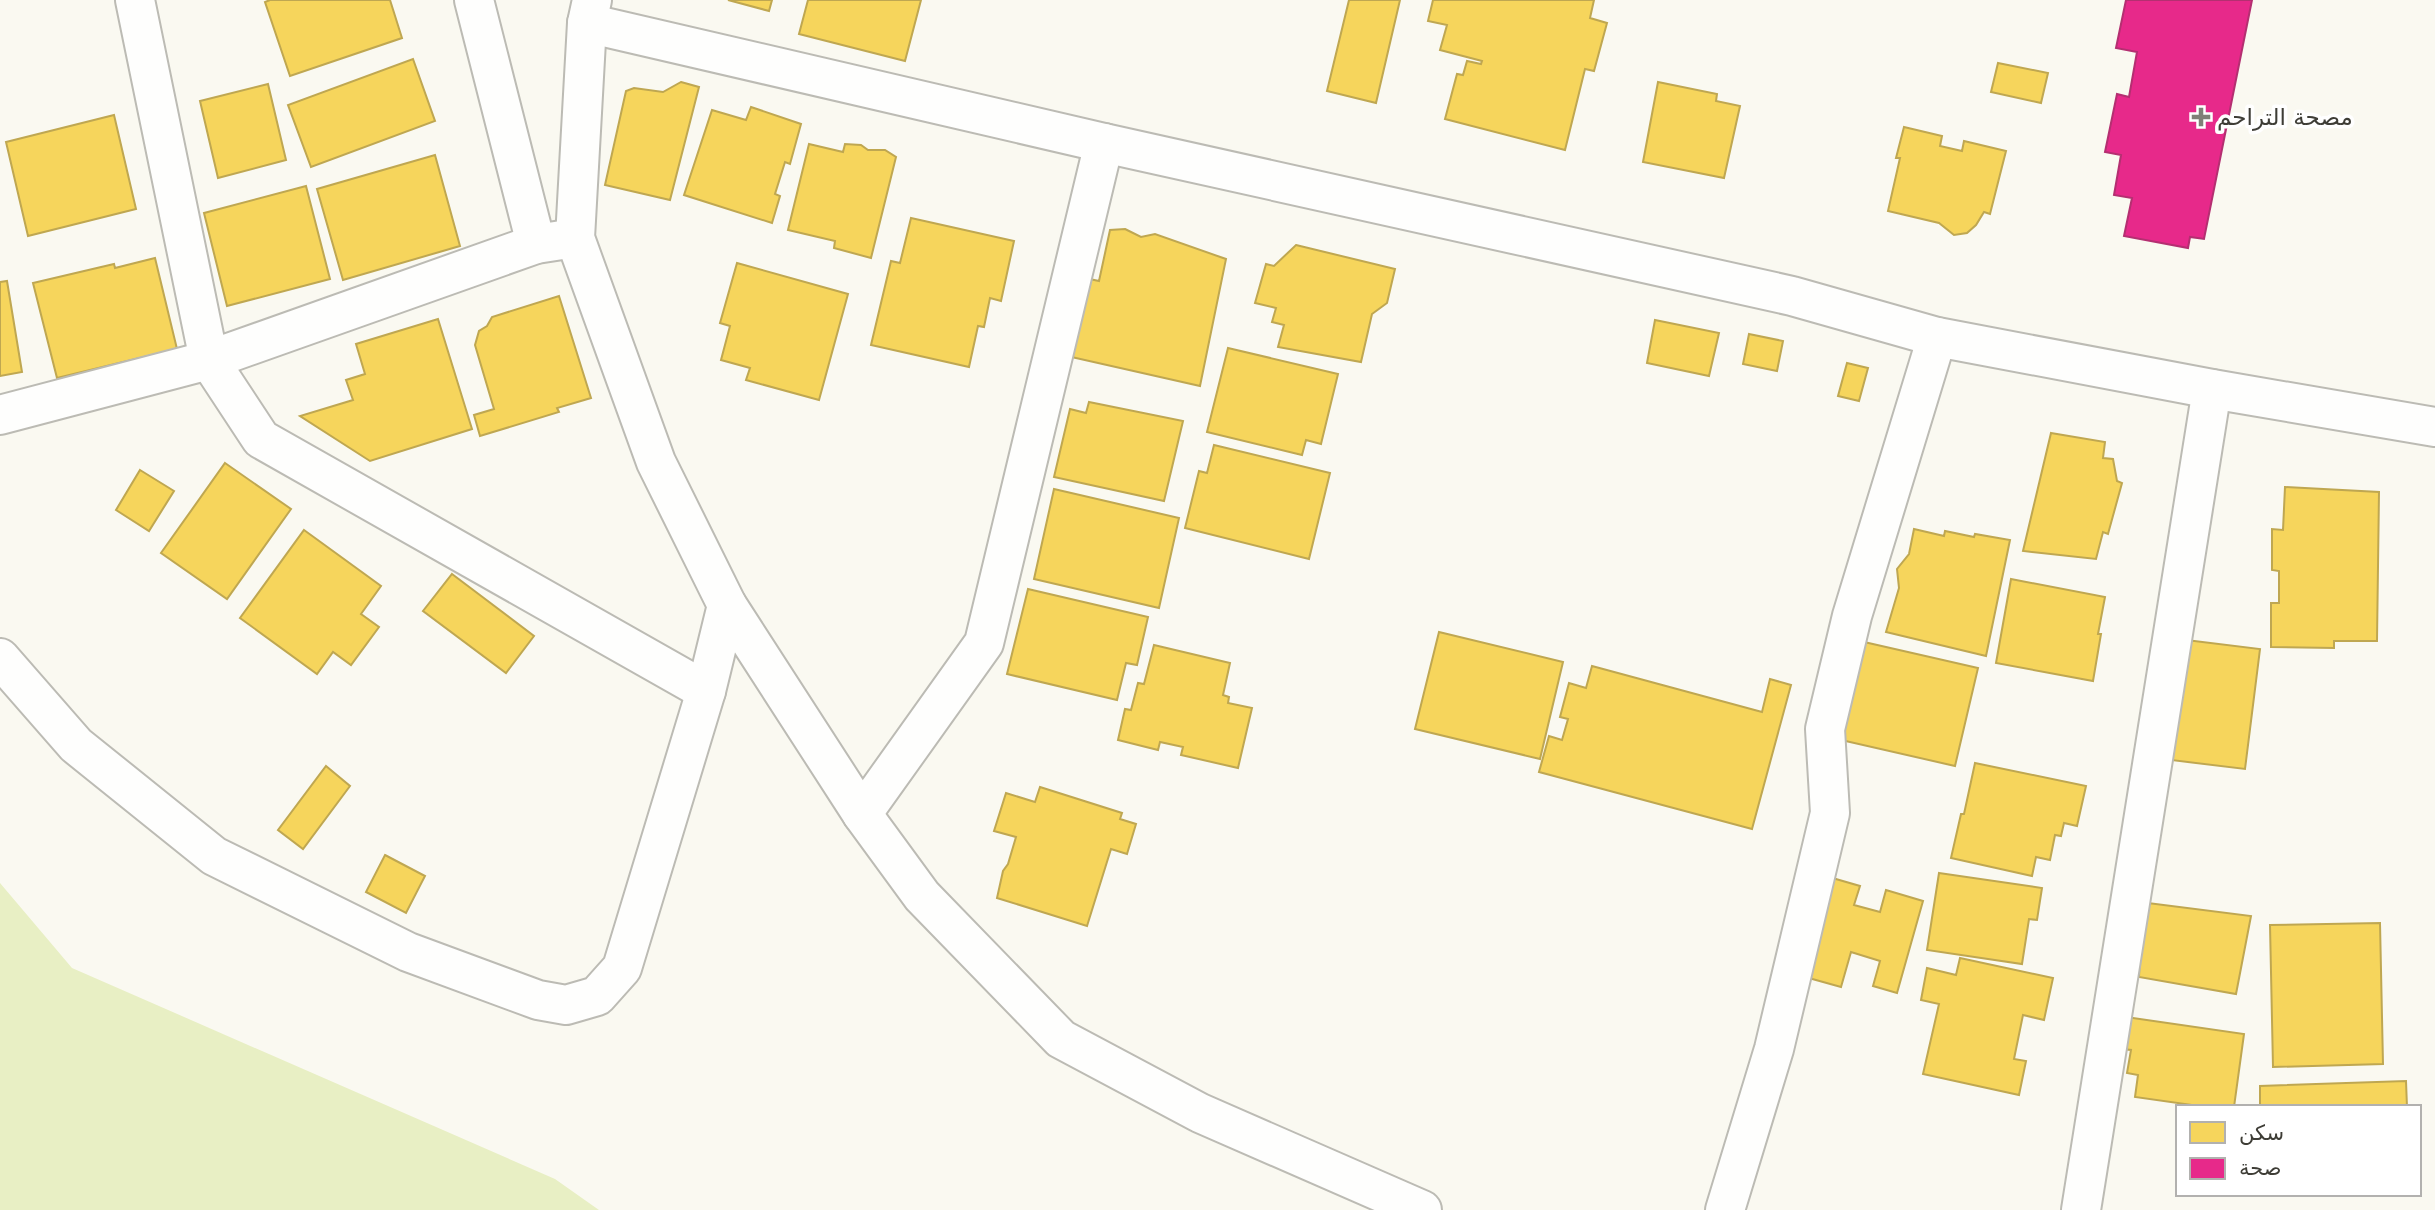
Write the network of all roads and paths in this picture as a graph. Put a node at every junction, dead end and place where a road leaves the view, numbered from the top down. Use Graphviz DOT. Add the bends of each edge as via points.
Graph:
graph roads {
  1 [pos="135,0"];
  2 [pos="474,0"];
  3 [pos="590,12"];
  4 [pos="1104,143"];
  5 [pos="575,238"];
  6 [pos="536,244"];
  7 [pos="1937,337"];
  8 [pos="209,360"];
  9 [pos="2212,389"];
  10 [pos="0,415"];
  11 [pos="2435,427"];
  12 [pos="727,605"];
  13 [pos="0,658"];
  14 [pos="706,691"];
  15 [pos="862,814"];
  16 [pos="1422,1210"];
  17 [pos="1725,1210"];
  18 [pos="2081,1210"];
  1 -- 8 [label="street"];
  2 -- 6 [label="street"];
  3 -- 4 [label="street"];
  3 -- 5 [label="street"];
  4 -- 7 [label="street" via="1792,296"];
  4 -- 15 [label="street" via="984,643"];
  5 -- 6 [label="street"];
  5 -- 12 [label="street" via="656,462"];
  6 -- 8 [label="street"];
  7 -- 9 [label="street"];
  7 -- 17 [label="street" via="1852,616 1825,729 1830,813 1774,1049"];
  8 -- 10 [label="street"];
  8 -- 14 [label="street" via="261,439"];
  9 -- 11 [label="street"];
  9 -- 18 [label="street"];
  12 -- 14 [label="street"];
  12 -- 15 [label="street"];
  13 -- 14 [label="street" via="76,745 214,856 408,952 538,1000 566,1005 597,996 622,968"];
  15 -- 16 [label="street" via="922,896 1061,1039 1200,1113"];
}
